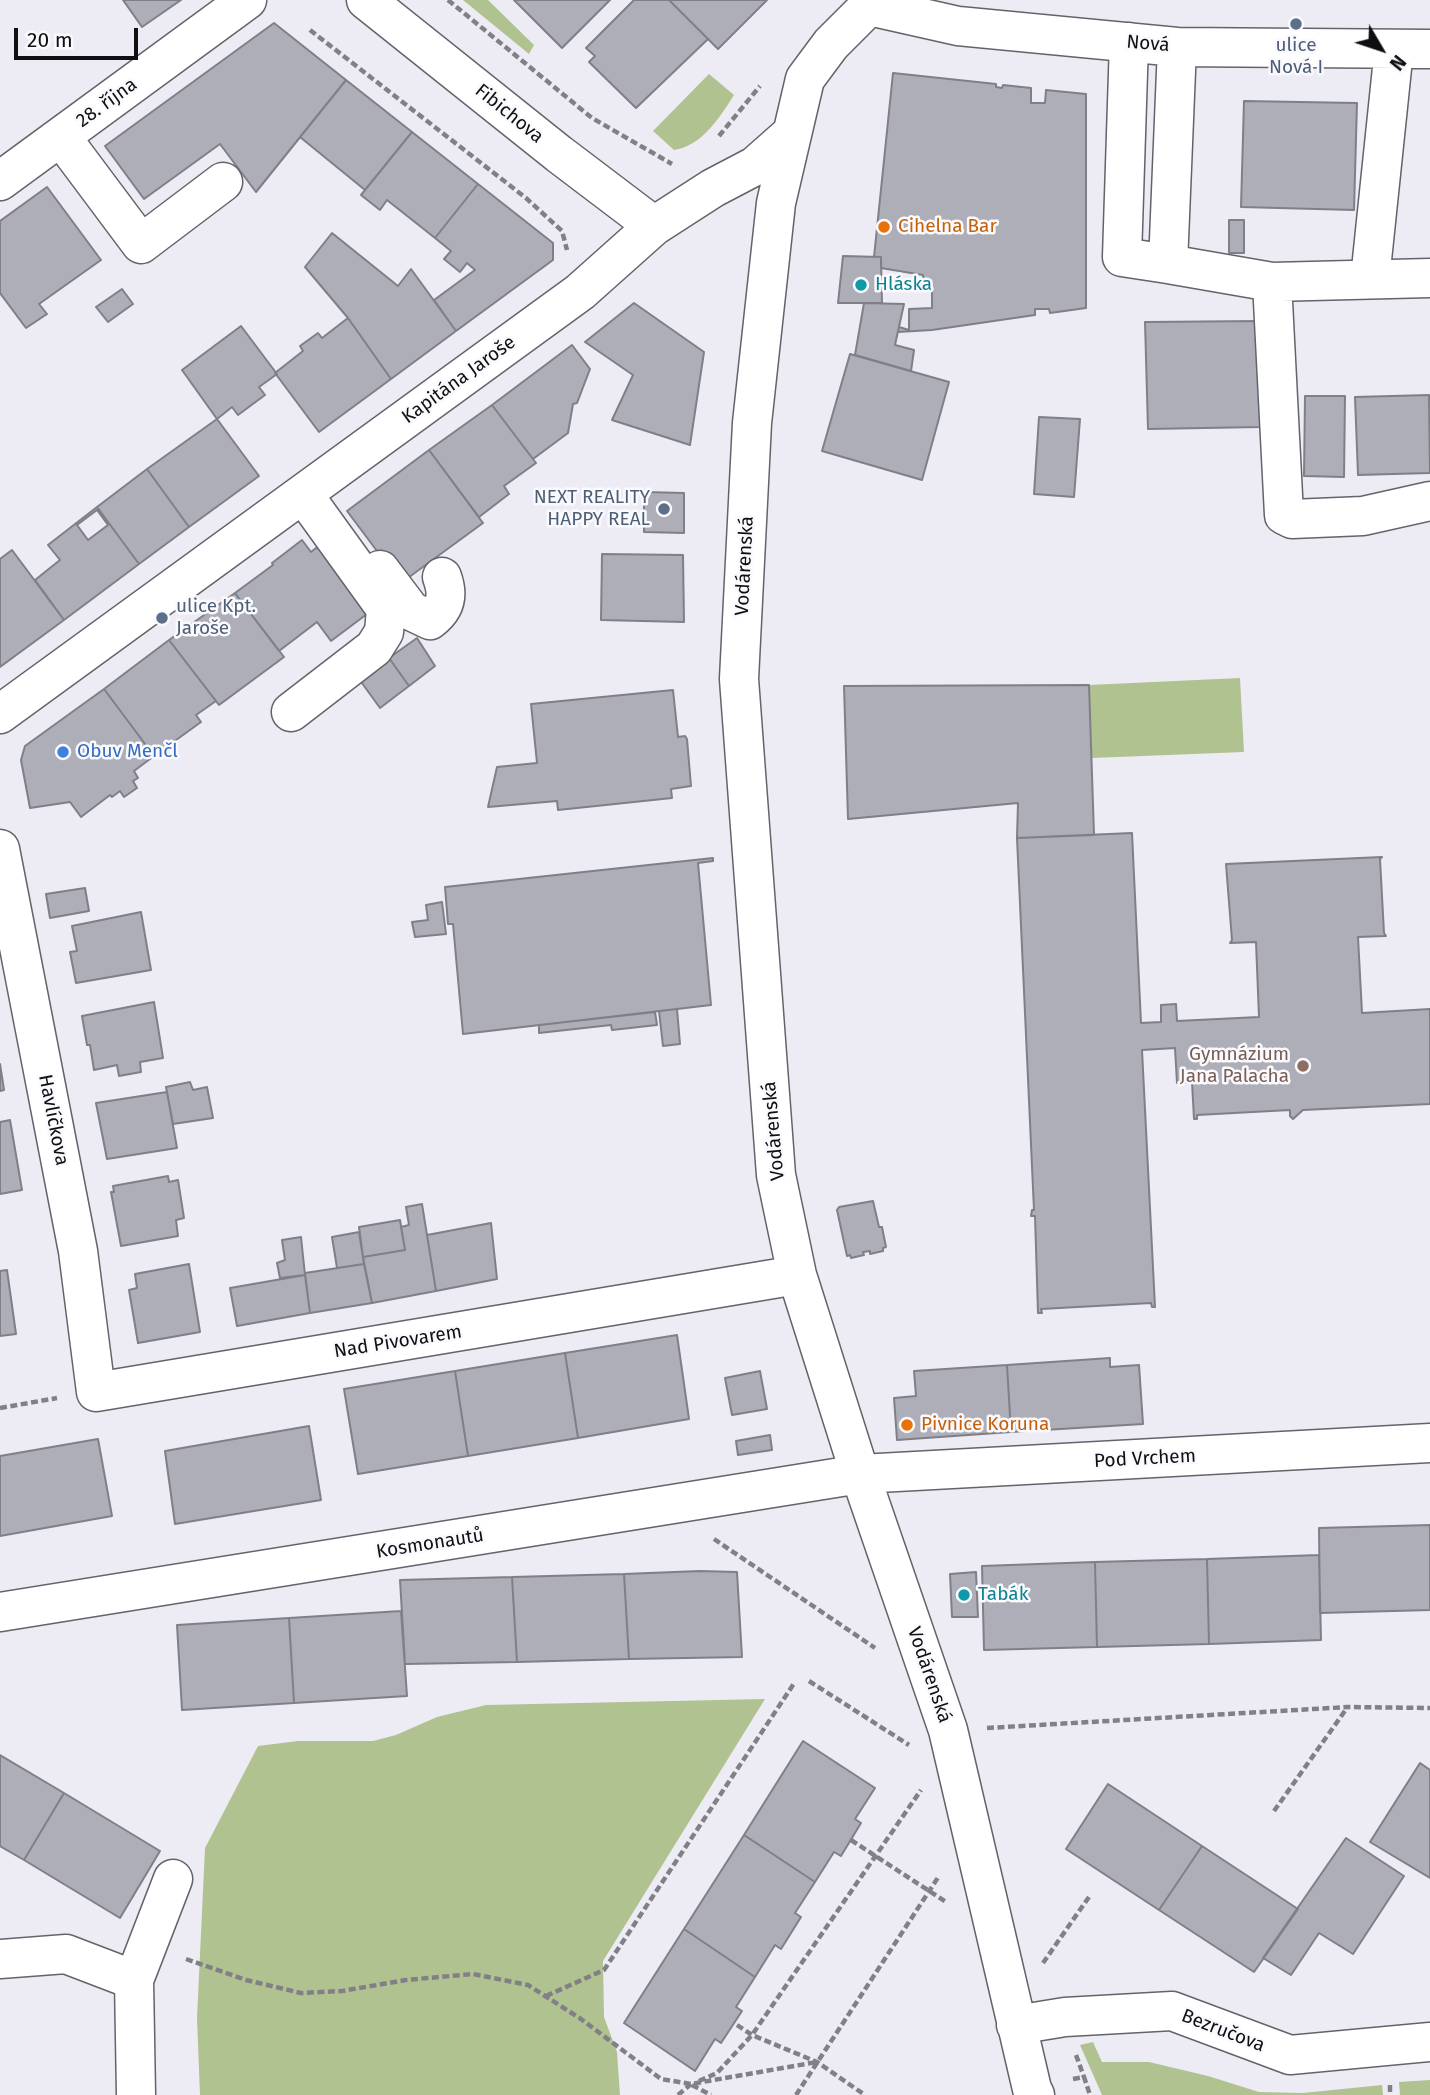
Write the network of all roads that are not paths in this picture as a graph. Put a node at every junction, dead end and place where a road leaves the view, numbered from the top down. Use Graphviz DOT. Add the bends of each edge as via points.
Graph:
graph roads {
  1 [pos="247,0"];
  2 [pos="366,0"];
  3 [pos="870,3"];
  4 [pos="1129,42"];
  5 [pos="1177,47"];
  6 [pos="1412,49"];
  7 [pos="790,135"];
  8 [pos="61,137"];
  9 [pos="0,181"];
  10 [pos="223,182"];
  11 [pos="654,226"];
  12 [pos="1168,264"];
  13 [pos="1430,278"];
  14 [pos="1370,279"];
  15 [pos="1272,282"];
  16 [pos="309,489"];
  17 [pos="1430,501"];
  18 [pos="442,577"];
  19 [pos="291,712"];
  20 [pos="0,714"];
  21 [pos="0,849"];
  22 [pos="797,1275"];
  23 [pos="96,1392"];
  24 [pos="1430,1443"];
  25 [pos="860,1474"];
  26 [pos="0,1612"];
  27 [pos="173,1879"];
  28 [pos="0,1959"];
  29 [pos="134,1980"];
  30 [pos="1016,2025"];
  31 [pos="1430,2042"];
  32 [pos="136,2095"];
  33 [pos="1035,2095"];
  1 -- 8 [label="street, 28. října"];
  2 -- 11 [label="street, Fibichova"];
  3 -- 4 [label="street, Nová" via="958,26"];
  3 -- 7 [label="street" via="805,79"];
  4 -- 5 [label="street, Nová"];
  4 -- 12 [label="street" via="1122,257"];
  5 -- 6 [label="street, Nová"];
  5 -- 12 [label="street"];
  6 -- 14 [label="street"];
  7 -- 11 [label="street, Kapitána Jaroše" via="755,166"];
  7 -- 22 [label="street, Vodárenská" via="776,203 752,423 739,679 776,1175"];
  8 -- 9 [label="street, 28. října"];
  8 -- 10 [label="street" via="141,244"];
  11 -- 16 [label="street, Kapitána Jaroše" via="580,292"];
  12 -- 15 [label="street"];
  13 -- 14 [label="street"];
  14 -- 15 [label="street"];
  15 -- 17 [label="street" via="1284,515 1292,519 1363,516"];
  16 -- 18 [label="street" via="411,611 430,620 442,611 448,593"];
  16 -- 19 [label="street" via="386,608 384,632 374,648"];
  16 -- 20 [label="street, Kapitána Jaroše"];
  21 -- 23 [label="street, Havlíčkova" via="78,1251"];
  22 -- 23 [label="street, Nad Pivovarem"];
  22 -- 25 [label="street, Vodárenská"];
  24 -- 25 [label="street, Pod Vrchem"];
  25 -- 26 [label="street, Kosmonautů"];
  25 -- 30 [label="street, Vodárenská" via="970,1829"];
  27 -- 29 [label="street"];
  28 -- 29 [label="street" via="66,1954"];
  29 -- 32 [label="street"];
  30 -- 31 [label="street, Bezručova" via="1065,2017 1172,2011 1290,2056"];
  30 -- 33 [label="street, Vodárenská"];
}
